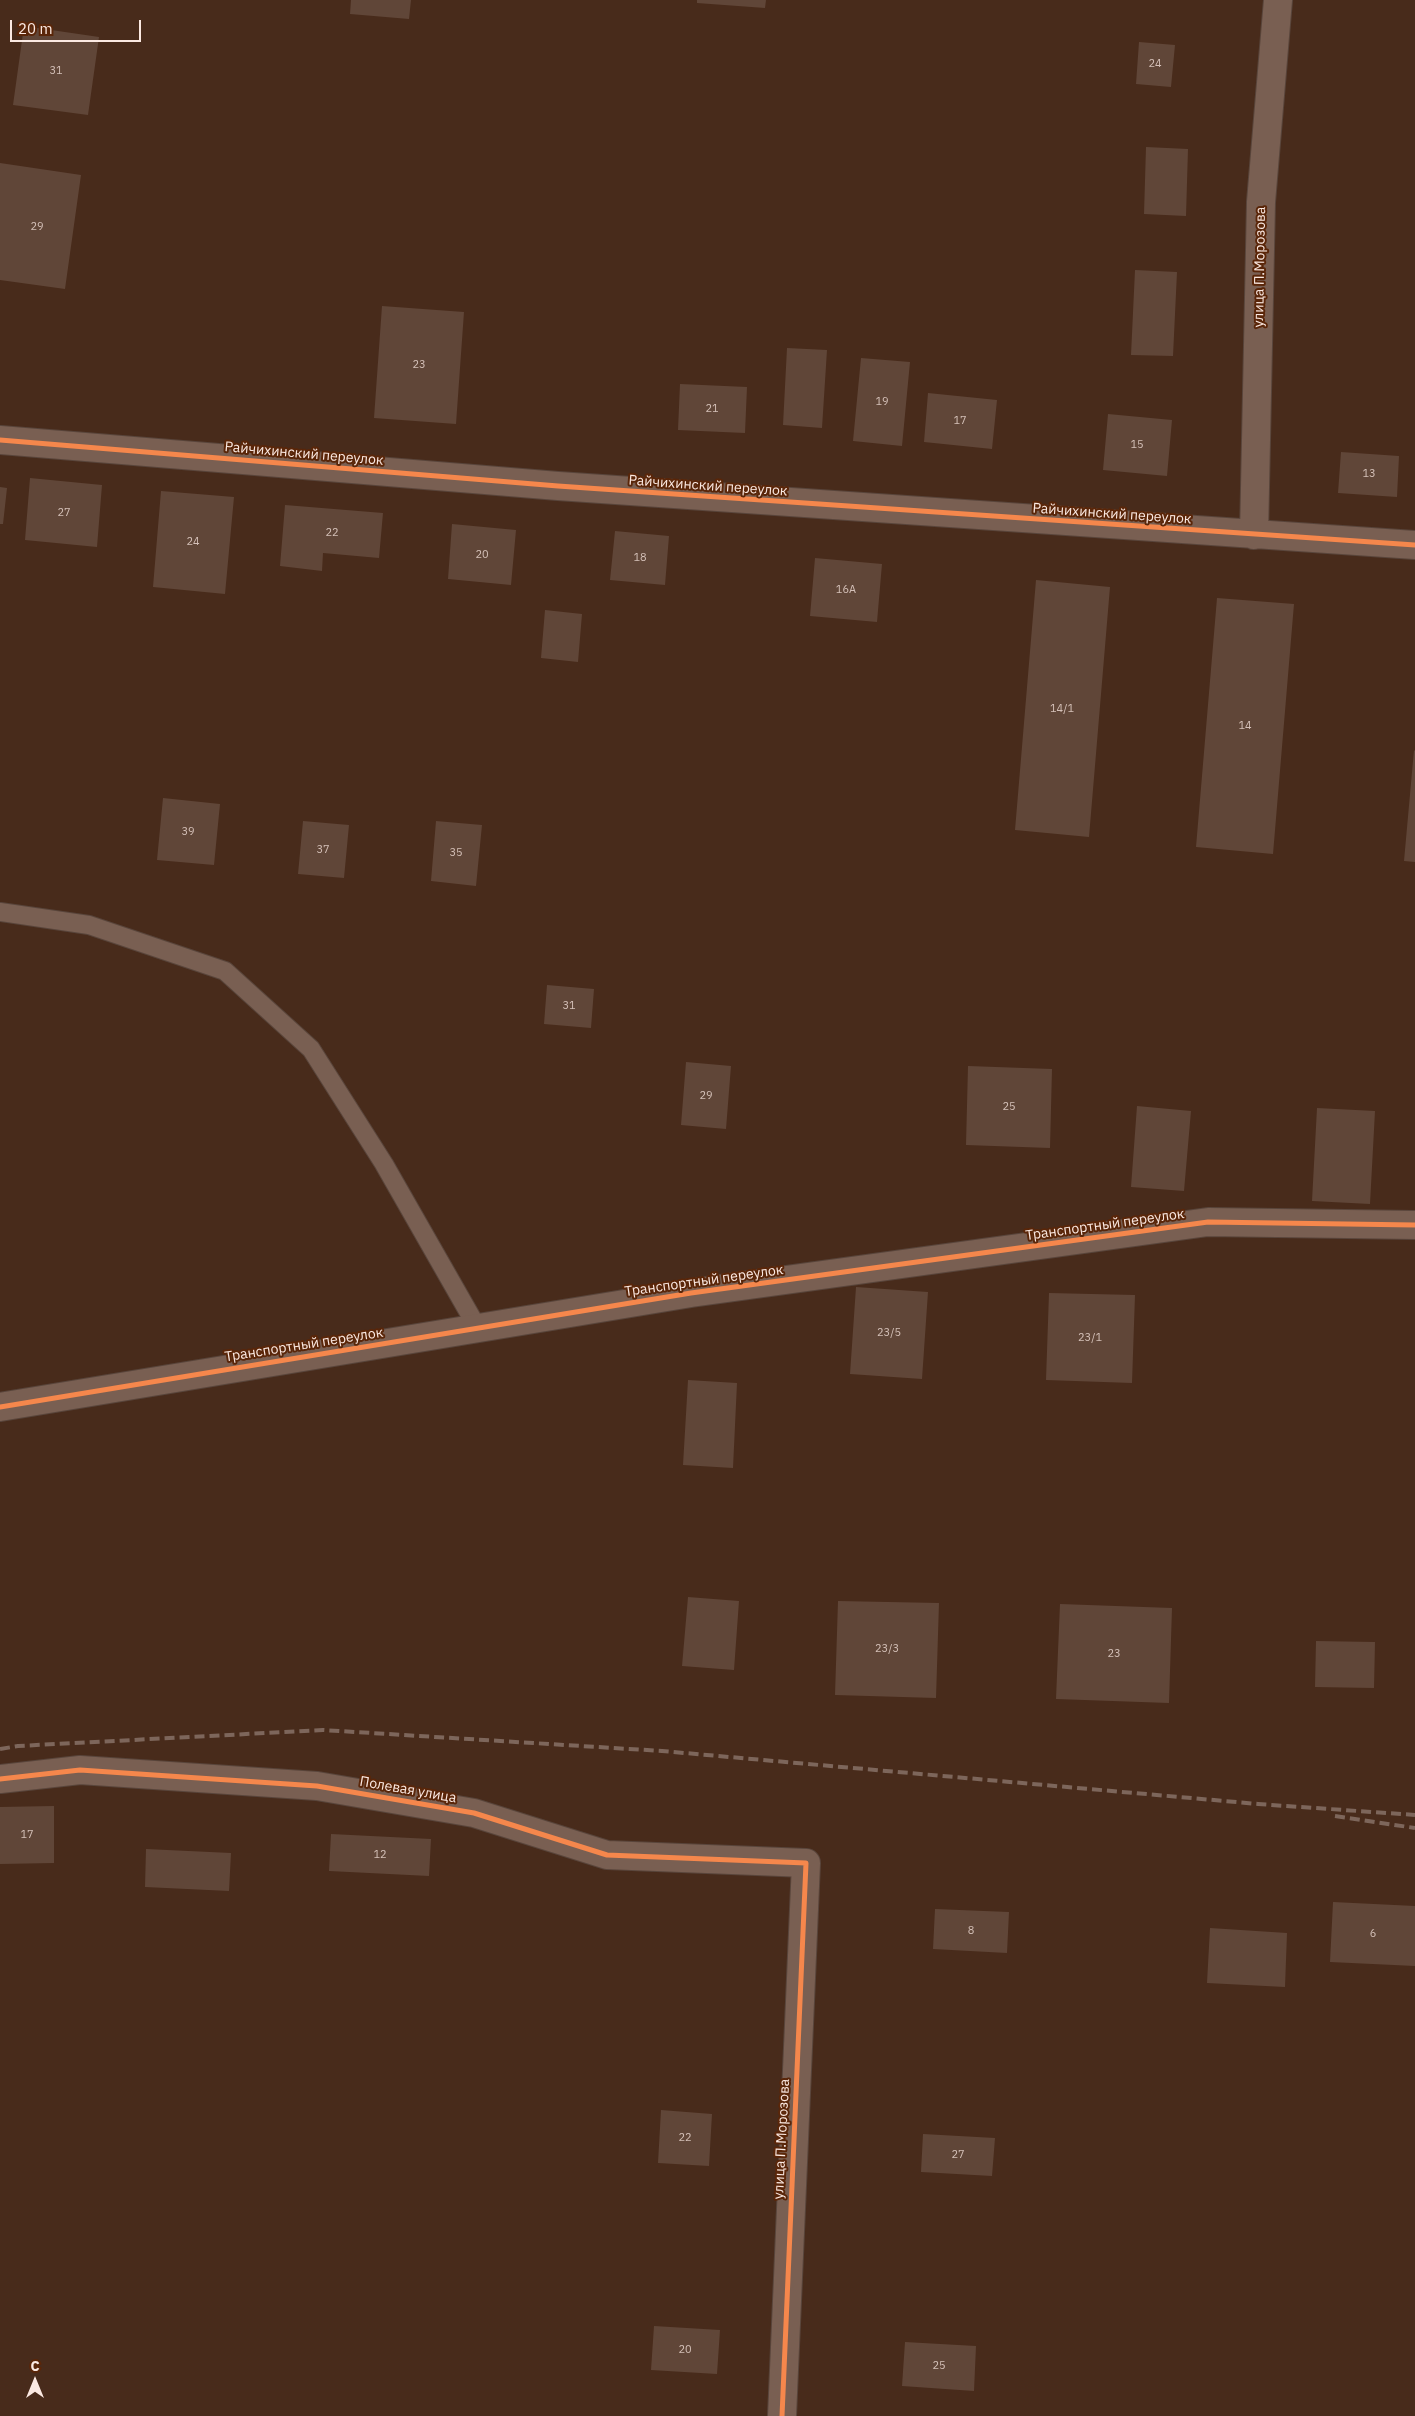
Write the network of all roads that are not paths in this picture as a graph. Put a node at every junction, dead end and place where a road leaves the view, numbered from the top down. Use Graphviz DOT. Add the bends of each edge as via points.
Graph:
graph roads {
  1 [pos="1278,0"];
  2 [pos="0,440"];
  3 [pos="1254,535"];
  4 [pos="1415,544"];
  5 [pos="0,912"];
  6 [pos="1415,1225"];
  7 [pos="477,1327"];
  8 [pos="0,1407"];
  9 [pos="0,1779"];
  10 [pos="806,1863"];
  11 [pos="782,2416"];
  1 -- 3 [label="street, улица П.Морозова" via="1261,202"];
  2 -- 3 [label="street, Райчихинский переулок" via="558,486"];
  3 -- 4 [label="street, Райчихинский переулок"];
  5 -- 7 [label="lane" via="89,925 225,971 311,1049 384,1164"];
  6 -- 7 [label="street, Транспортный переулок" via="1208,1222 691,1293"];
  7 -- 8 [label="street, Транспортный переулок"];
  9 -- 10 [label="street, Полевая улица" via="80,1770 317,1786 474,1813 607,1855"];
  10 -- 11 [label="street, улица П.Морозова"];
}
